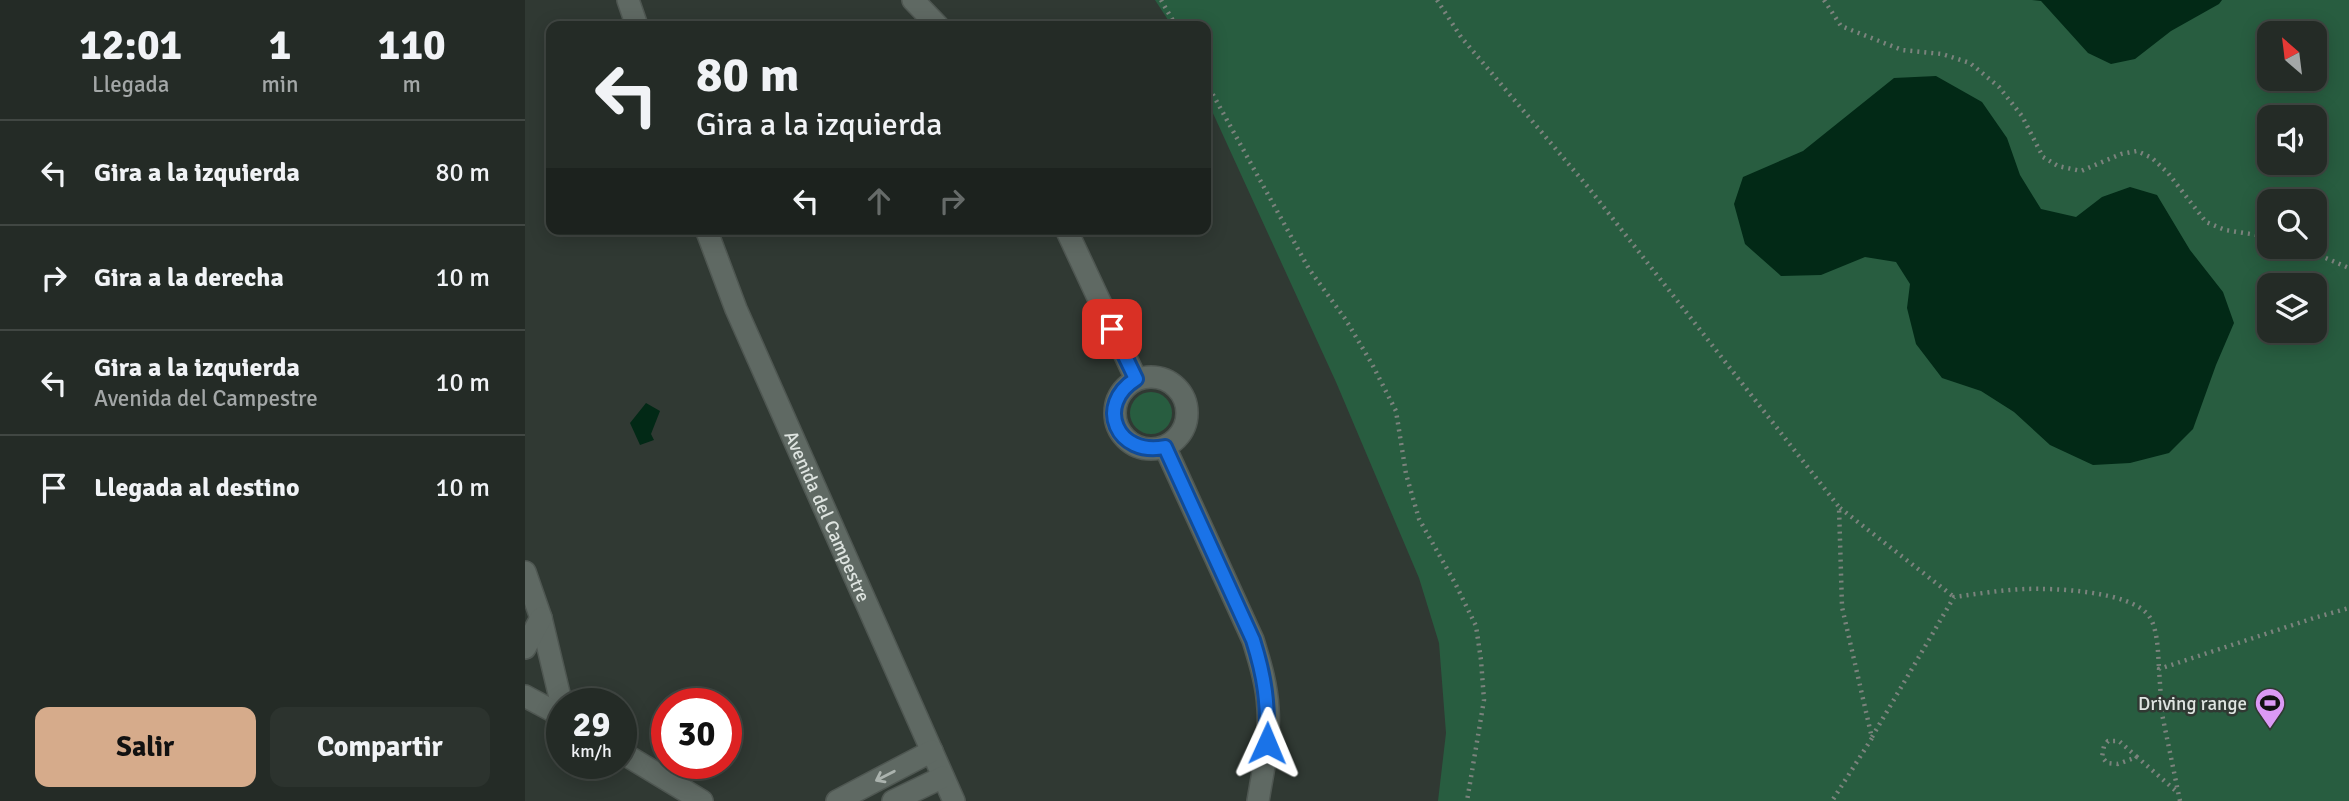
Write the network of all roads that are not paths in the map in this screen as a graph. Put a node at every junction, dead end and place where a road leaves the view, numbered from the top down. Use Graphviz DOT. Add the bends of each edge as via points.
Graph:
graph roads {
  1 [pos="628,0"];
  2 [pos="913,0"];
  3 [pos="635,21"];
  4 [pos="933,21"];
  5 [pos="708,235"];
  6 [pos="1069,235"];
  7 [pos="1136,379"];
  8 [pos="1165,447"];
  9 [pos="525,572"];
  10 [pos="541,618"];
  11 [pos="525,648"];
  12 [pos="558,688"];
  13 [pos="525,696"];
  14 [pos="546,707"];
  15 [pos="932,751"];
  16 [pos="637,762"];
  17 [pos="943,777"];
  18 [pos="702,801"];
  19 [pos="837,801"];
  20 [pos="893,801"];
  21 [pos="954,801"];
  22 [pos="1258,801"];
  1 -- 3 [label="street"];
  2 -- 4 [label="street"];
  5 -- 15 [label="street, Avenida del Campestre" via="736,309"];
  6 -- 7 [label="street"];
  7 -- 8 [label="street" via="1119,394 1117,427 1123,437 1142,448"];
  7 -- 8 [label="street" via="1157,376 1182,393 1188,414 1185,424"];
  8 -- 22 [label="street" via="1253,640 1263,674 1267,743"];
  9 -- 10 [label="street"];
  10 -- 11 [label="street"];
  10 -- 12 [label="street"];
  13 -- 14 [label="street"];
  15 -- 17 [label="street, Avenida del Campestre"];
  15 -- 19 [label="street, one-way"];
  16 -- 18 [label="street"];
  17 -- 20 [label="street"];
  17 -- 21 [label="street, Avenida del Campestre"];
}
